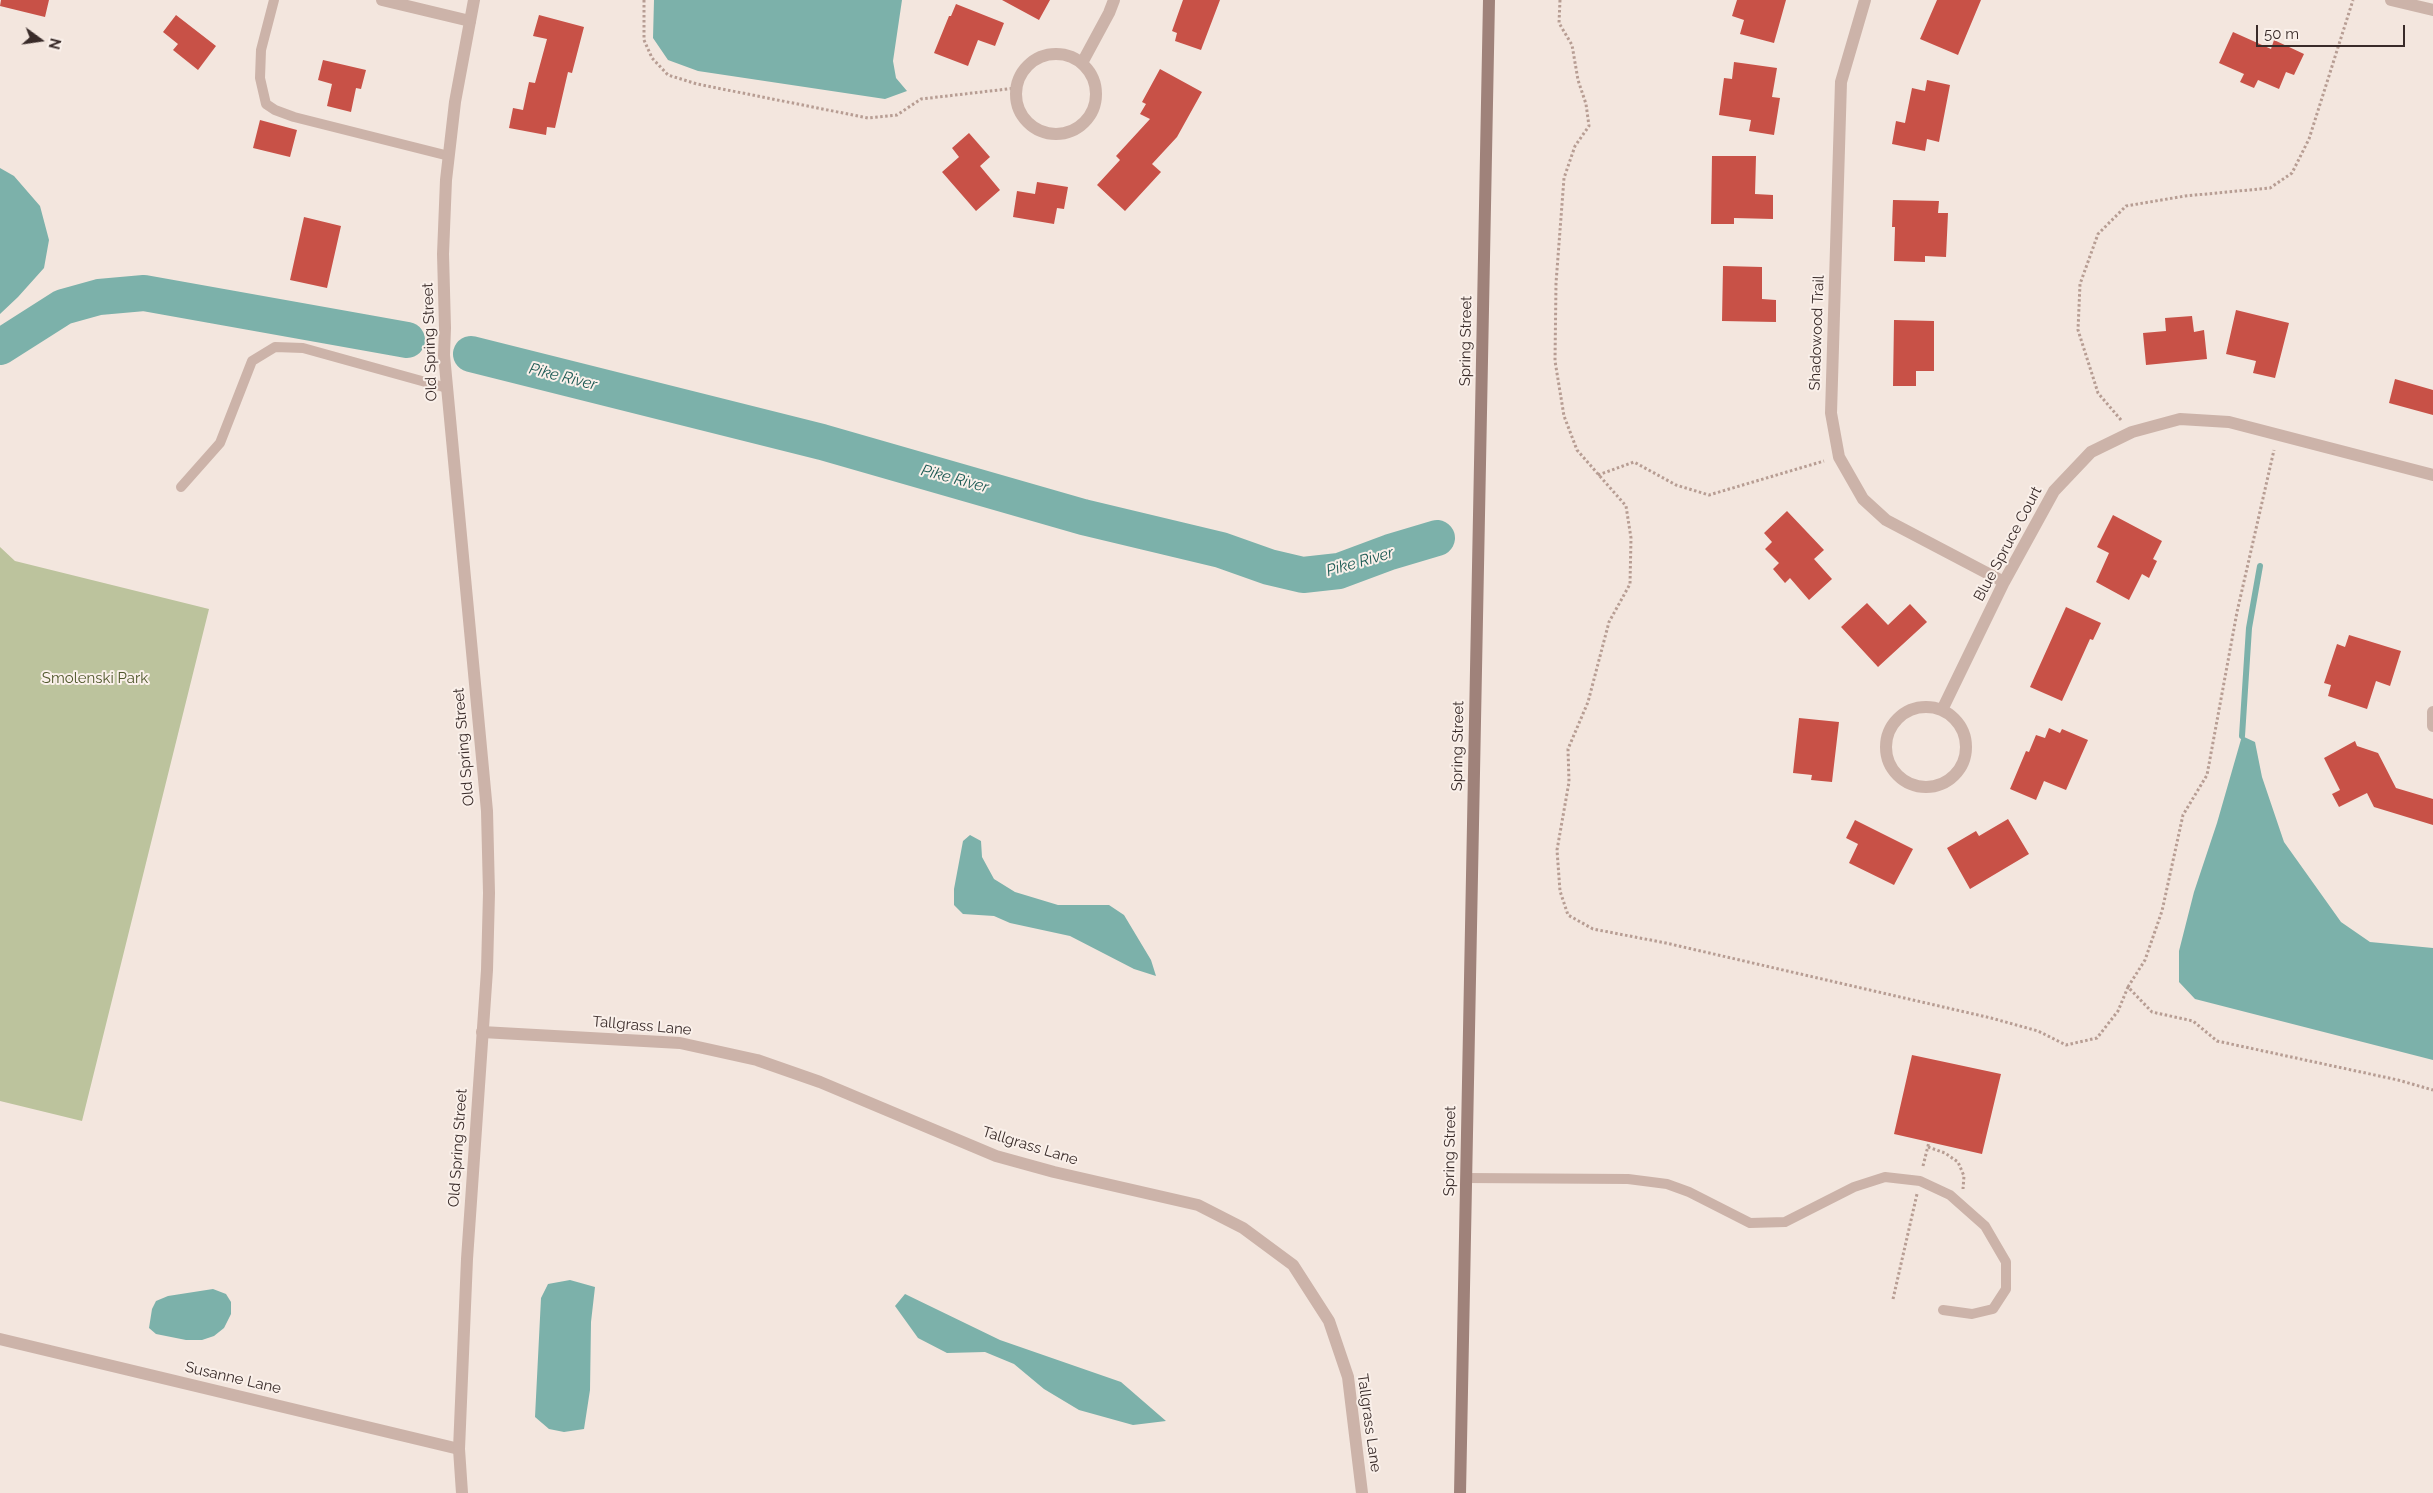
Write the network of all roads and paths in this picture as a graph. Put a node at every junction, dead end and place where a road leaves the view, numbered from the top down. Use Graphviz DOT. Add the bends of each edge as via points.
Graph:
graph roads {
  1 [pos="274,0"];
  2 [pos="382,0"];
  3 [pos="474,0"];
  4 [pos="644,0"];
  5 [pos="1114,0"];
  6 [pos="1489,0"];
  7 [pos="1560,0"];
  8 [pos="1865,0"];
  9 [pos="2353,0"];
  10 [pos="2391,0"];
  11 [pos="2433,10"];
  12 [pos="470,21"];
  13 [pos="1082,63"];
  14 [pos="1016,88"];
  15 [pos="449,156"];
  16 [pos="447,388"];
  17 [pos="2132,432"];
  18 [pos="2278,434"];
  19 [pos="1839,457"];
  20 [pos="1598,475"];
  21 [pos="2433,475"];
  22 [pos="181,487"];
  23 [pos="2004,582"];
  24 [pos="1942,710"];
  25 [pos="2433,712"];
  26 [pos="2433,726"];
  27 [pos="2128,987"];
  28 [pos="482,1032"];
  29 [pos="2433,1090"];
  30 [pos="1929,1142"];
  31 [pos="1928,1147"];
  32 [pos="1466,1178"];
  33 [pos="1920,1181"];
  34 [pos="1956,1199"];
  35 [pos="1893,1298"];
  36 [pos="1943,1310"];
  37 [pos="0,1339"];
  38 [pos="459,1448"];
  39 [pos="462,1493"];
  40 [pos="1362,1493"];
  41 [pos="1460,1493"];
  1 -- 15 [label="lane" via="261,50 260,78 266,104 294,116"];
  2 -- 12 [label="street"];
  3 -- 12 [label="street, Old Spring Street"];
  4 -- 14 [label="path" via="644,40 652,58 668,75 697,84 868,118 897,115 921,99"];
  5 -- 13 [label="street"];
  6 -- 32 [label="main road, Spring Street"];
  7 -- 20 [label="path" via="1559,23 1572,45 1589,126 1575,146 1564,178 1556,283 1555,361 1564,416 1577,450"];
  8 -- 19 [label="street, Shadowood Trail" via="1841,82 1831,413"];
  9 -- 17 [label="path" via="2309,140 2292,173 2270,188 2185,196 2126,206 2098,234 2080,284 2078,330 2098,393"];
  10 -- 11 [label="street"];
  12 -- 15 [label="street, Old Spring Street"];
  13 -- 14 [label="street" via="1060,54 1042,57 1026,66"];
  13 -- 14 [label="street" via="1095,87 1095,100 1091,113 1070,131 1043,132 1031,125 1016,102"];
  15 -- 16 [label="street, Old Spring Street" via="442,254"];
  16 -- 22 [label="lane" via="303,348 275,347 252,361 220,443"];
  16 -- 28 [label="street, Old Spring Street" via="486,811 489,894"];
  17 -- 18 [label="street, Blue Spruce Court" via="2180,419 2229,422"];
  17 -- 23 [label="street, Blue Spruce Court" via="2091,452 2054,491"];
  18 -- 21 [label="street, Blue Spruce Court"];
  18 -- 27 [label="path" via="2237,612 2207,775 2182,815 2162,911 2145,960"];
  19 -- 20 [label="path" via="1709,495 1676,485 1634,462"];
  19 -- 23 [label="street, Shadowood Trail" via="1863,499 1886,520"];
  20 -- 27 [label="path" via="1626,506 1631,538 1630,584 1609,622 1588,702 1568,748 1569,782 1558,850 1560,891 1568,915 1593,929 1666,942 1990,1018 2038,1031 2066,1045 2096,1038 2118,1011"];
  23 -- 24 [label="street, Blue Spruce Court"];
  24 -- 24 [label="street" via="1923,708 1905,713 1889,732 1887,751 1892,768 1912,785 1939,786 1951,779 1966,756 1962,729"];
  25 -- 26 [label="street"];
  27 -- 29 [label="path" via="2152,1012 2193,1021 2217,1041"];
  28 -- 38 [label="street, Old Spring Street"];
  28 -- 40 [label="street, Tallgrass Lane" via="680,1043 756,1060 820,1082 996,1156 1198,1205 1243,1228 1293,1265 1329,1321 1348,1377"];
  30 -- 31 [label="path"];
  31 -- 33 [label="path"];
  31 -- 34 [label="path" via="1958,1162 1964,1176 1964,1188"];
  32 -- 33 [label="lane" via="1628,1180 1667,1184 1750,1223 1785,1222 1854,1188 1885,1177"];
  32 -- 41 [label="main road, Spring Street"];
  33 -- 34 [label="lane"];
  33 -- 35 [label="path"];
  34 -- 36 [label="lane" via="1985,1226 2006,1262 2006,1290 1993,1309 1972,1314"];
  37 -- 38 [label="street, Susanne Lane"];
  38 -- 39 [label="street, Old Spring Street"];
}
